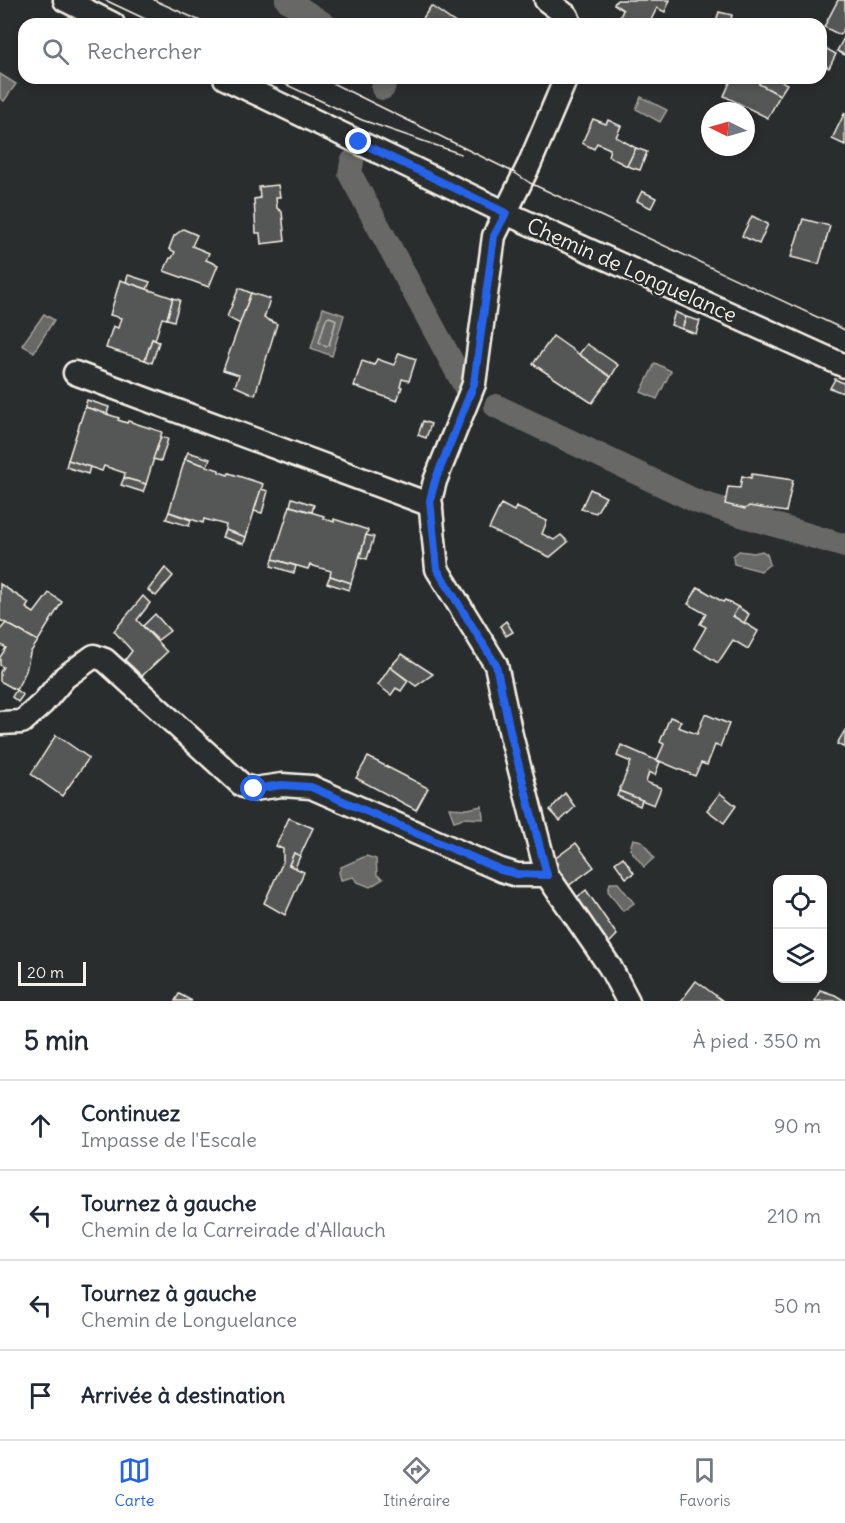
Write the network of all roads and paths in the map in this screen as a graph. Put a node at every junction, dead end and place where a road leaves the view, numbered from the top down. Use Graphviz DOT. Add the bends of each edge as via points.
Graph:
graph roads {
  1 [pos="65,0"];
  2 [pos="546,0"];
  3 [pos="101,18"];
  4 [pos="568,18"];
  5 [pos="237,84"];
  6 [pos="563,84"];
  7 [pos="506,213"];
  8 [pos="845,366"];
  9 [pos="75,373"];
  10 [pos="431,505"];
  11 [pos="0,723"];
  12 [pos="547,875"];
  13 [pos="628,1001"];
  1 -- 3 [label="street"];
  2 -- 4 [label="street"];
  5 -- 7 [label="street, Chemin de Longuelance"];
  6 -- 7 [label="street"];
  7 -- 8 [label="street, Chemin de Longuelance"];
  7 -- 10 [label="street" via="494,236 474,384 435,481"];
  9 -- 10 [label="street"];
  10 -- 12 [label="street" via="437,569 496,665"];
  11 -- 12 [label="street" via="22,722 65,677 94,656 105,660 243,786 311,787 501,870"];
  12 -- 13 [label="street" via="610,967"];
}
